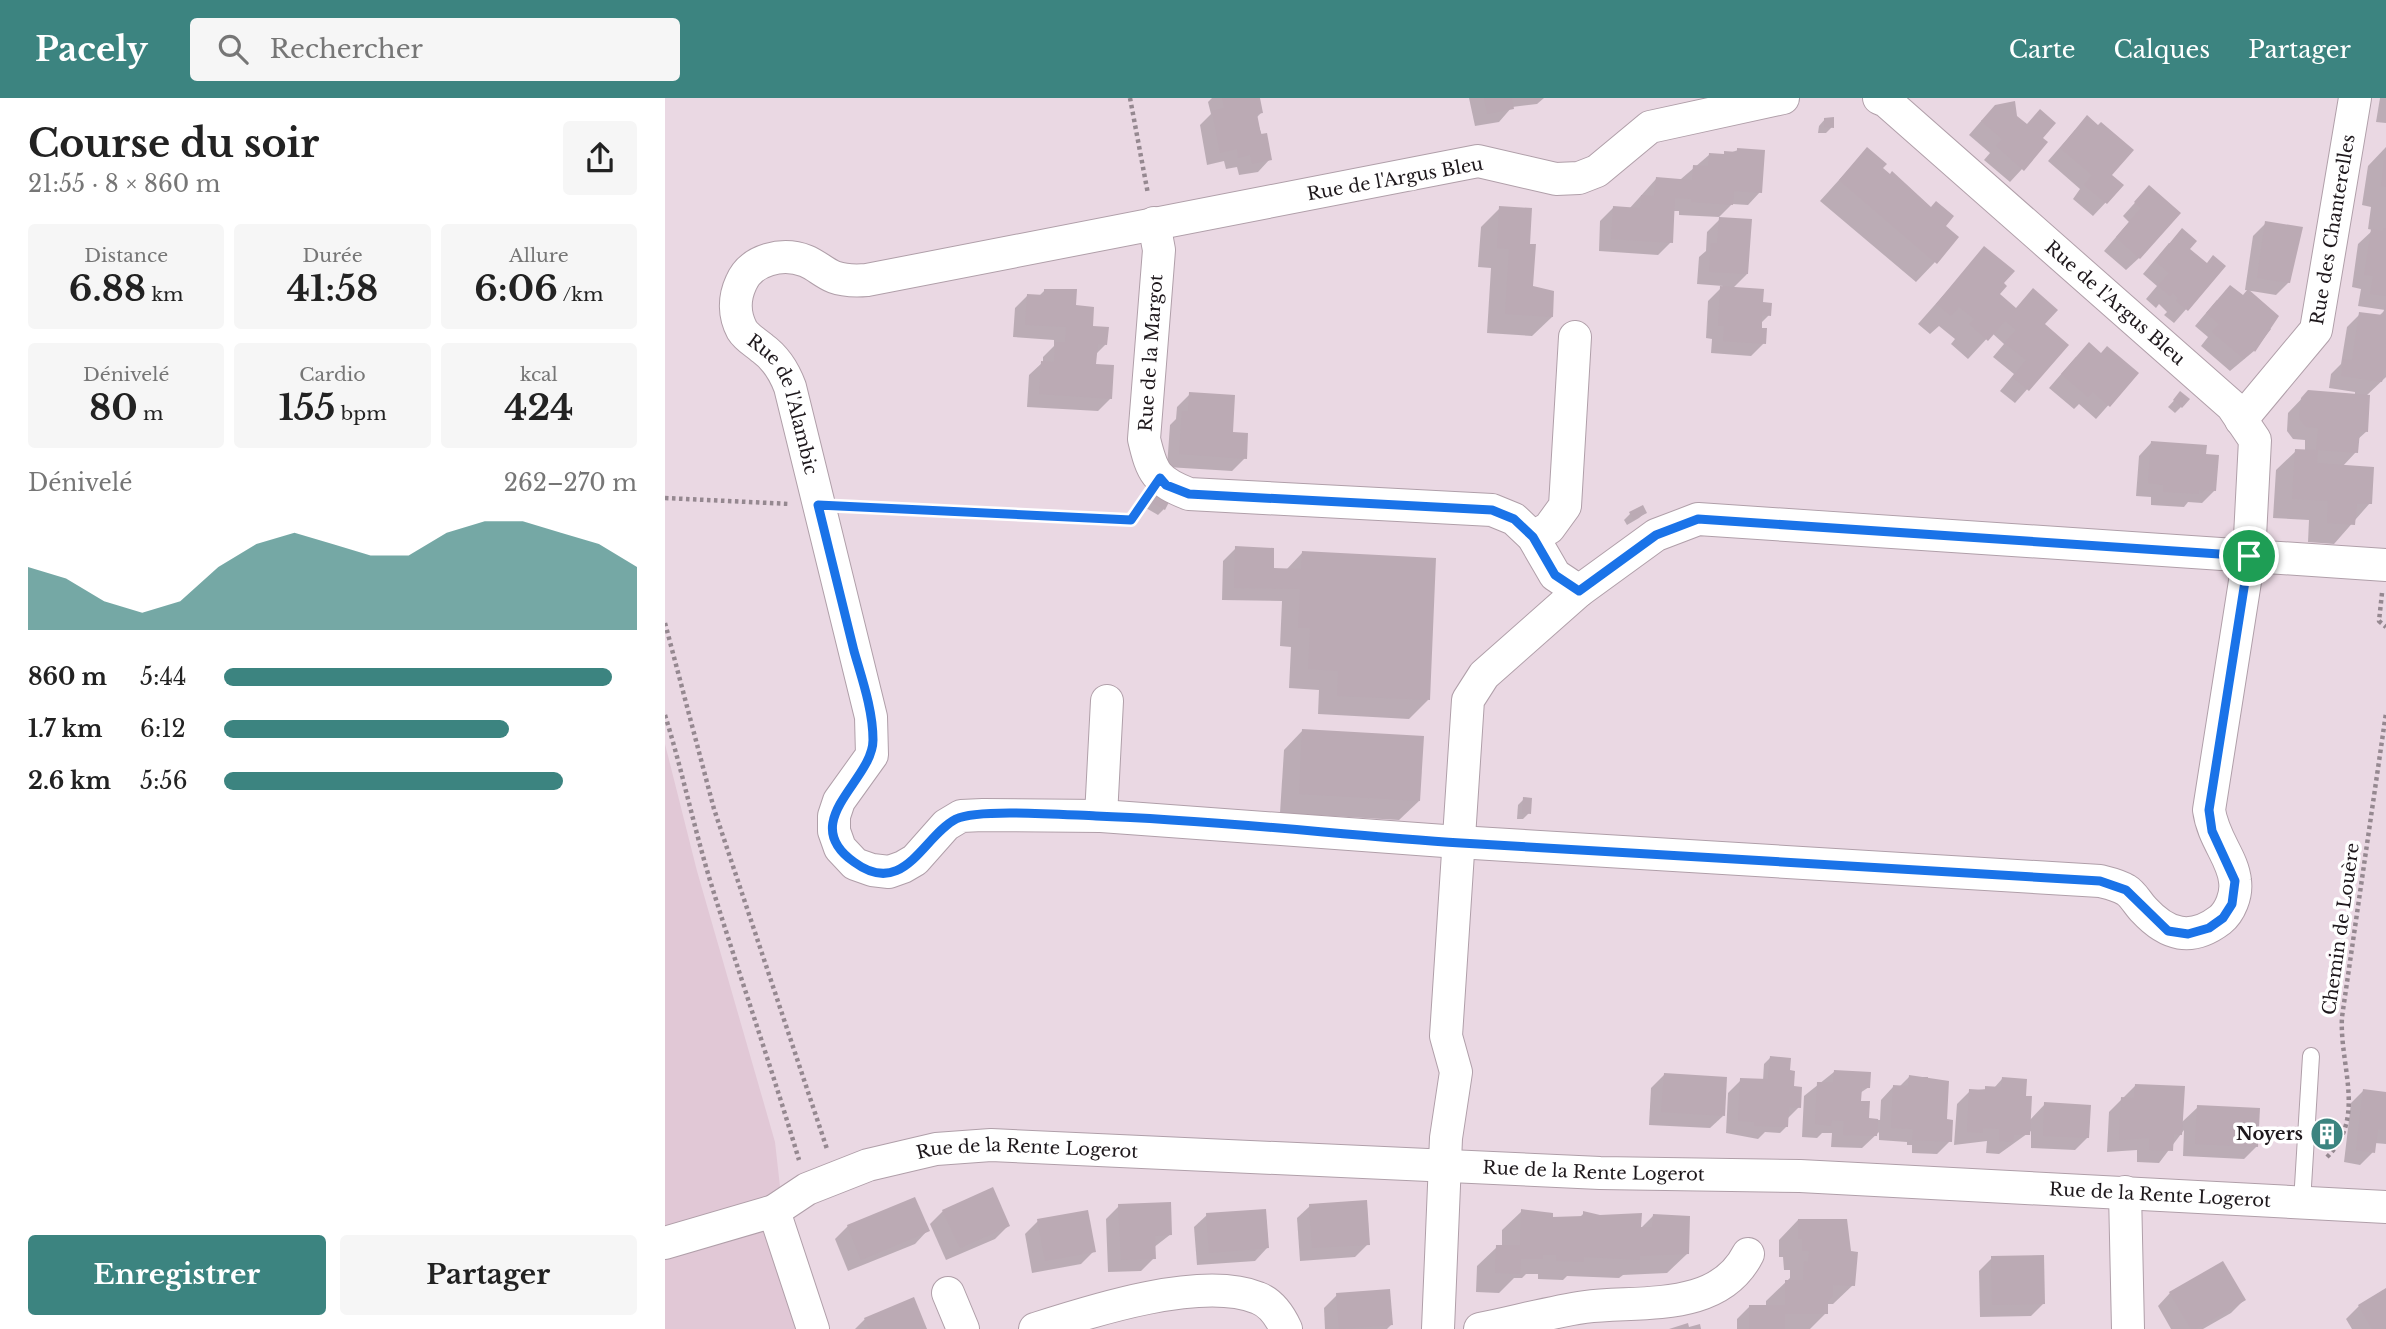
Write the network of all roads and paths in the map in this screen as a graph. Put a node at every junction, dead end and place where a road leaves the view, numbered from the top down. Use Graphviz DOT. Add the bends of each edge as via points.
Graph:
graph roads {
  1 [pos="1130,98"];
  2 [pos="1783,98"];
  3 [pos="1879,98"];
  4 [pos="2355,98"];
  5 [pos="1154,223"];
  6 [pos="1575,337"];
  7 [pos="2241,420"];
  8 [pos="1160,478"];
  9 [pos="665,498"];
  10 [pos="818,505"];
  11 [pos="1533,537"];
  12 [pos="2249,556"];
  13 [pos="2386,565"];
  14 [pos="1579,591"];
  15 [pos="665,623"];
  16 [pos="1107,701"];
  17 [pos="2386,713"];
  18 [pos="665,715"];
  19 [pos="1101,816"];
  20 [pos="1458,842"];
  21 [pos="2311,1056"];
  22 [pos="1444,1166"];
  23 [pos="2304,1171"];
  24 [pos="836,1176"];
  25 [pos="807,1189"];
  26 [pos="2125,1192"];
  27 [pos="2302,1202"];
  28 [pos="2386,1207"];
  29 [pos="773,1212"];
  30 [pos="665,1243"];
  31 [pos="1748,1254"];
  32 [pos="948,1293"];
  33 [pos="813,1329"];
  34 [pos="963,1329"];
  35 [pos="1035,1329"];
  36 [pos="1286,1329"];
  37 [pos="1439,1329"];
  38 [pos="1480,1329"];
  39 [pos="2128,1329"];
  1 -- 5 [label="path"];
  2 -- 5 [label="street, Rue de l'Argus Bleu" via="1650,127 1597,171 1579,178 1545,177 1478,161"];
  3 -- 7 [label="street, Rue de l'Argus Bleu" via="2232,406"];
  4 -- 7 [label="street, Rue des Chanterelles" via="2316,330"];
  5 -- 8 [label="street, Rue de la Margot" via="1159,250 1144,439 1151,468"];
  5 -- 10 [label="street, Rue de l'Alambic" via="866,280 832,276 791,256 757,264 743,277 736,293 736,312 742,330 784,371"];
  6 -- 11 [label="street" via="1565,506 1549,528"];
  7 -- 12 [label="street, Rue de l'Argus Bleu" via="2255,440"];
  8 -- 10 [label="path" via="1131,520"];
  8 -- 11 [label="street" via="1189,494 1492,510 1514,519"];
  9 -- 10 [label="path"];
  10 -- 19 [label="street, Rue de l'Alambic" via="873,737 872,755 839,800 834,816 840,848 855,863 889,872 915,860 936,832 961,816"];
  11 -- 14 [label="street" via="1555,575"];
  12 -- 13 [label="street"];
  12 -- 14 [label="street" via="1698,519 1656,535"];
  12 -- 20 [label="street, Rue de l'Argus Bleu" via="2209,810 2212,831 2235,881 2232,904 2209,928 2188,934 2168,931 2126,890 2100,881"];
  14 -- 20 [label="street" via="1484,675 1468,700"];
  15 -- 24 [label="path" via="713,808"];
  16 -- 19 [label="street"];
  17 -- 23 [label="path, Chemin de Louère" via="2342,1017 2348,1122 2334,1151"];
  18 -- 25 [label="path" via="712,888 769,1056"];
  19 -- 20 [label="street, Rue de l'Alambic"];
  20 -- 22 [label="street" via="1446,1036 1456,1072"];
  21 -- 23 [label="lane"];
  22 -- 24 [label="street, Rue de la Rente Logerot" via="991,1144 936,1149"];
  22 -- 26 [label="street, Rue de la Rente Logerot" via="1787,1175"];
  22 -- 37 [label="street"];
  23 -- 27 [label="lane"];
  24 -- 25 [label="street, Rue de la Rente Logerot"];
  25 -- 29 [label="street, Rue de la Rente Logerot"];
  26 -- 27 [label="street, Rue de la Rente Logerot"];
  26 -- 39 [label="street"];
  27 -- 28 [label="street, Rue de la Rente Logerot"];
  29 -- 30 [label="street, Rue de la Rente Logerot"];
  29 -- 33 [label="street"];
  31 -- 38 [label="street" via="1728,1281 1703,1293 1647,1304 1586,1307"];
  32 -- 34 [label="street"];
  35 -- 36 [label="street" via="1133,1301 1201,1292 1259,1298 1275,1310"];
}
